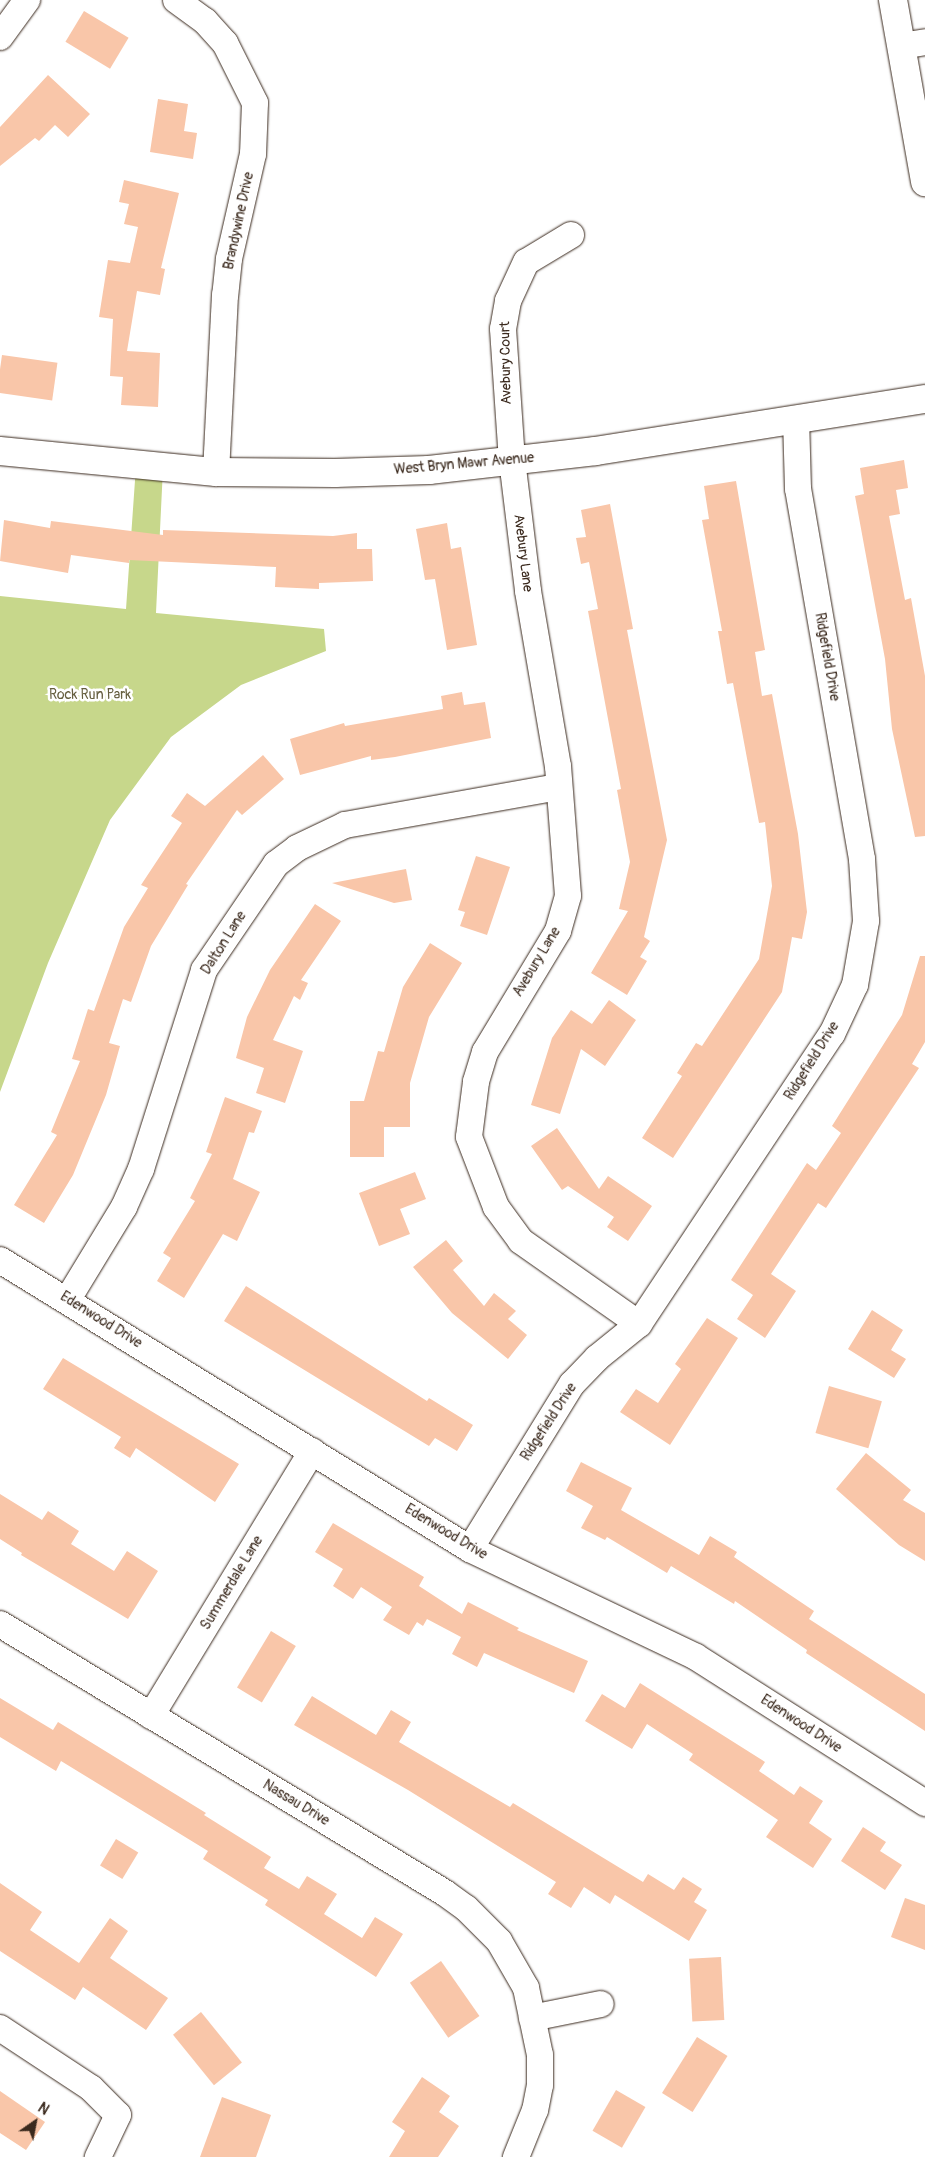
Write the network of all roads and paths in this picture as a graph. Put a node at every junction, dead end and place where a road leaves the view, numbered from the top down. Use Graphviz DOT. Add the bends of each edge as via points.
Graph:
graph roads {
  1 [pos="27,0"];
  2 [pos="176,0"];
  3 [pos="894,0"];
  4 [pos="0,37"];
  5 [pos="913,44"];
  6 [pos="925,182"];
  7 [pos="571,235"];
  8 [pos="925,399"];
  9 [pos="796,420"];
  10 [pos="0,451"];
  11 [pos="512,460"];
  12 [pos="216,472"];
  13 [pos="559,787"];
  14 [pos="0,1260"];
  15 [pos="68,1299"];
  16 [pos="639,1324"];
  17 [pos="312,1451"];
  18 [pos="470,1549"];
  19 [pos="0,1624"];
  20 [pos="152,1716"];
  21 [pos="925,1803"];
  22 [pos="601,2004"];
  23 [pos="534,2025"];
  24 [pos="0,2028"];
  25 [pos="98,2157"];
  26 [pos="516,2157"];
  1 -- 4 [label="street"];
  2 -- 12 [label="street, Brandywine Drive" via="205,22 225,43 255,103 253,154 229,258 225,295"];
  3 -- 5 [label="street"];
  5 -- 6 [label="street"];
  7 -- 11 [label="street, Avebury Court" via="526,262 508,301 503,329"];
  8 -- 9 [label="street, West Bryn Mawr Avenue"];
  9 -- 11 [label="street, West Bryn Mawr Avenue"];
  9 -- 16 [label="street, Ridgefield Drive" via="798,489 862,859 866,921 861,960 855,985 832,1034"];
  10 -- 12 [label="street, West Bryn Mawr Avenue"];
  11 -- 12 [label="street, West Bryn Mawr Avenue" via="429,470"];
  11 -- 13 [label="street, Avebury Lane" via="528,591"];
  13 -- 15 [label="street, Dalton Lane" via="345,825 297,848 276,864 204,970 142,1169 124,1207"];
  13 -- 16 [label="street, Avebury Lane" via="568,896 558,931 485,1052 476,1082 469,1137 496,1207 522,1241"];
  14 -- 15 [label="street, Edenwood Drive"];
  15 -- 17 [label="street, Edenwood Drive"];
  16 -- 18 [label="street, Ridgefield Drive" via="596,1358 572,1384"];
  17 -- 18 [label="street, Edenwood Drive"];
  17 -- 20 [label="street, Summerdale Lane"];
  18 -- 21 [label="street, Edenwood Drive" via="696,1657"];
  19 -- 20 [label="street, Nassau Drive"];
  20 -- 23 [label="street, Nassau Drive" via="466,1908 506,1951 526,1988"];
  22 -- 23 [label="street"];
  23 -- 26 [label="street, Nassau Drive" via="540,2085 535,2110"];
  24 -- 25 [label="street" via="92,2088 118,2115"];
}
